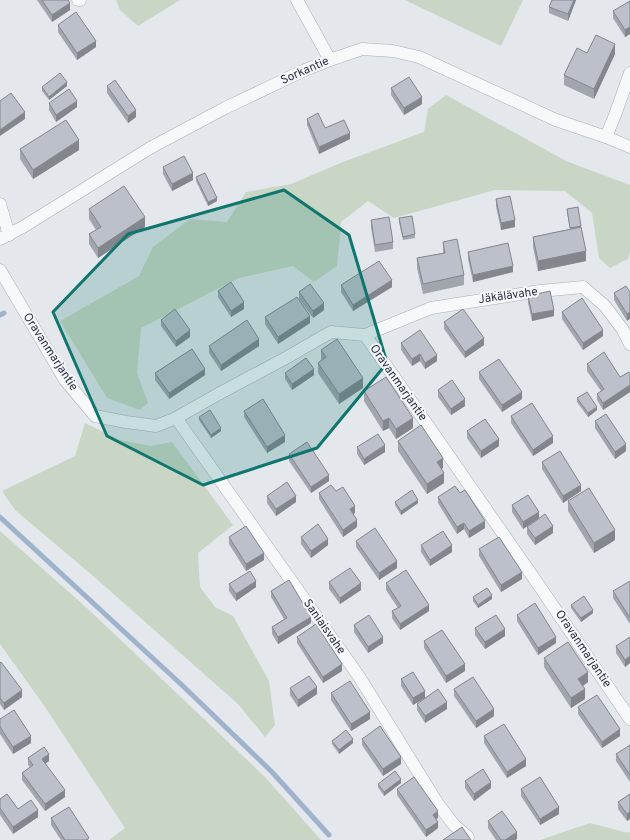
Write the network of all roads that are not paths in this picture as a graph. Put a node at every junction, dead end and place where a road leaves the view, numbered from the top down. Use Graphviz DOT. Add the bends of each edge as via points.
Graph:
graph roads {
  1 [pos="298,0"];
  2 [pos="330,60"];
  3 [pos="630,73"];
  4 [pos="606,137"];
  5 [pos="630,147"];
  6 [pos="0,204"];
  7 [pos="5,237"];
  8 [pos="0,270"];
  9 [pos="365,335"];
  10 [pos="630,344"];
  11 [pos="176,418"];
  12 [pos="630,719"];
  13 [pos="468,837"];
  1 -- 2 [label="street"];
  2 -- 4 [label="street, Sorkantie" via="362,49 419,58 556,120"];
  2 -- 7 [label="street, Sorkantie" via="225,108 150,148"];
  3 -- 4 [label="street"];
  4 -- 5 [label="street, Sorkantie"];
  6 -- 7 [label="street"];
  8 -- 11 [label="street, Oravanmarjantie" via="65,380 95,416 156,426"];
  9 -- 10 [label="street, Jäkälävahe" via="431,308 583,288 605,306"];
  9 -- 11 [label="street, Oravanmarjantie" via="331,332"];
  9 -- 12 [label="street, Oravanmarjantie"];
  11 -- 13 [label="street, Saniaisvahe" via="358,675 438,804 454,825"];
}
